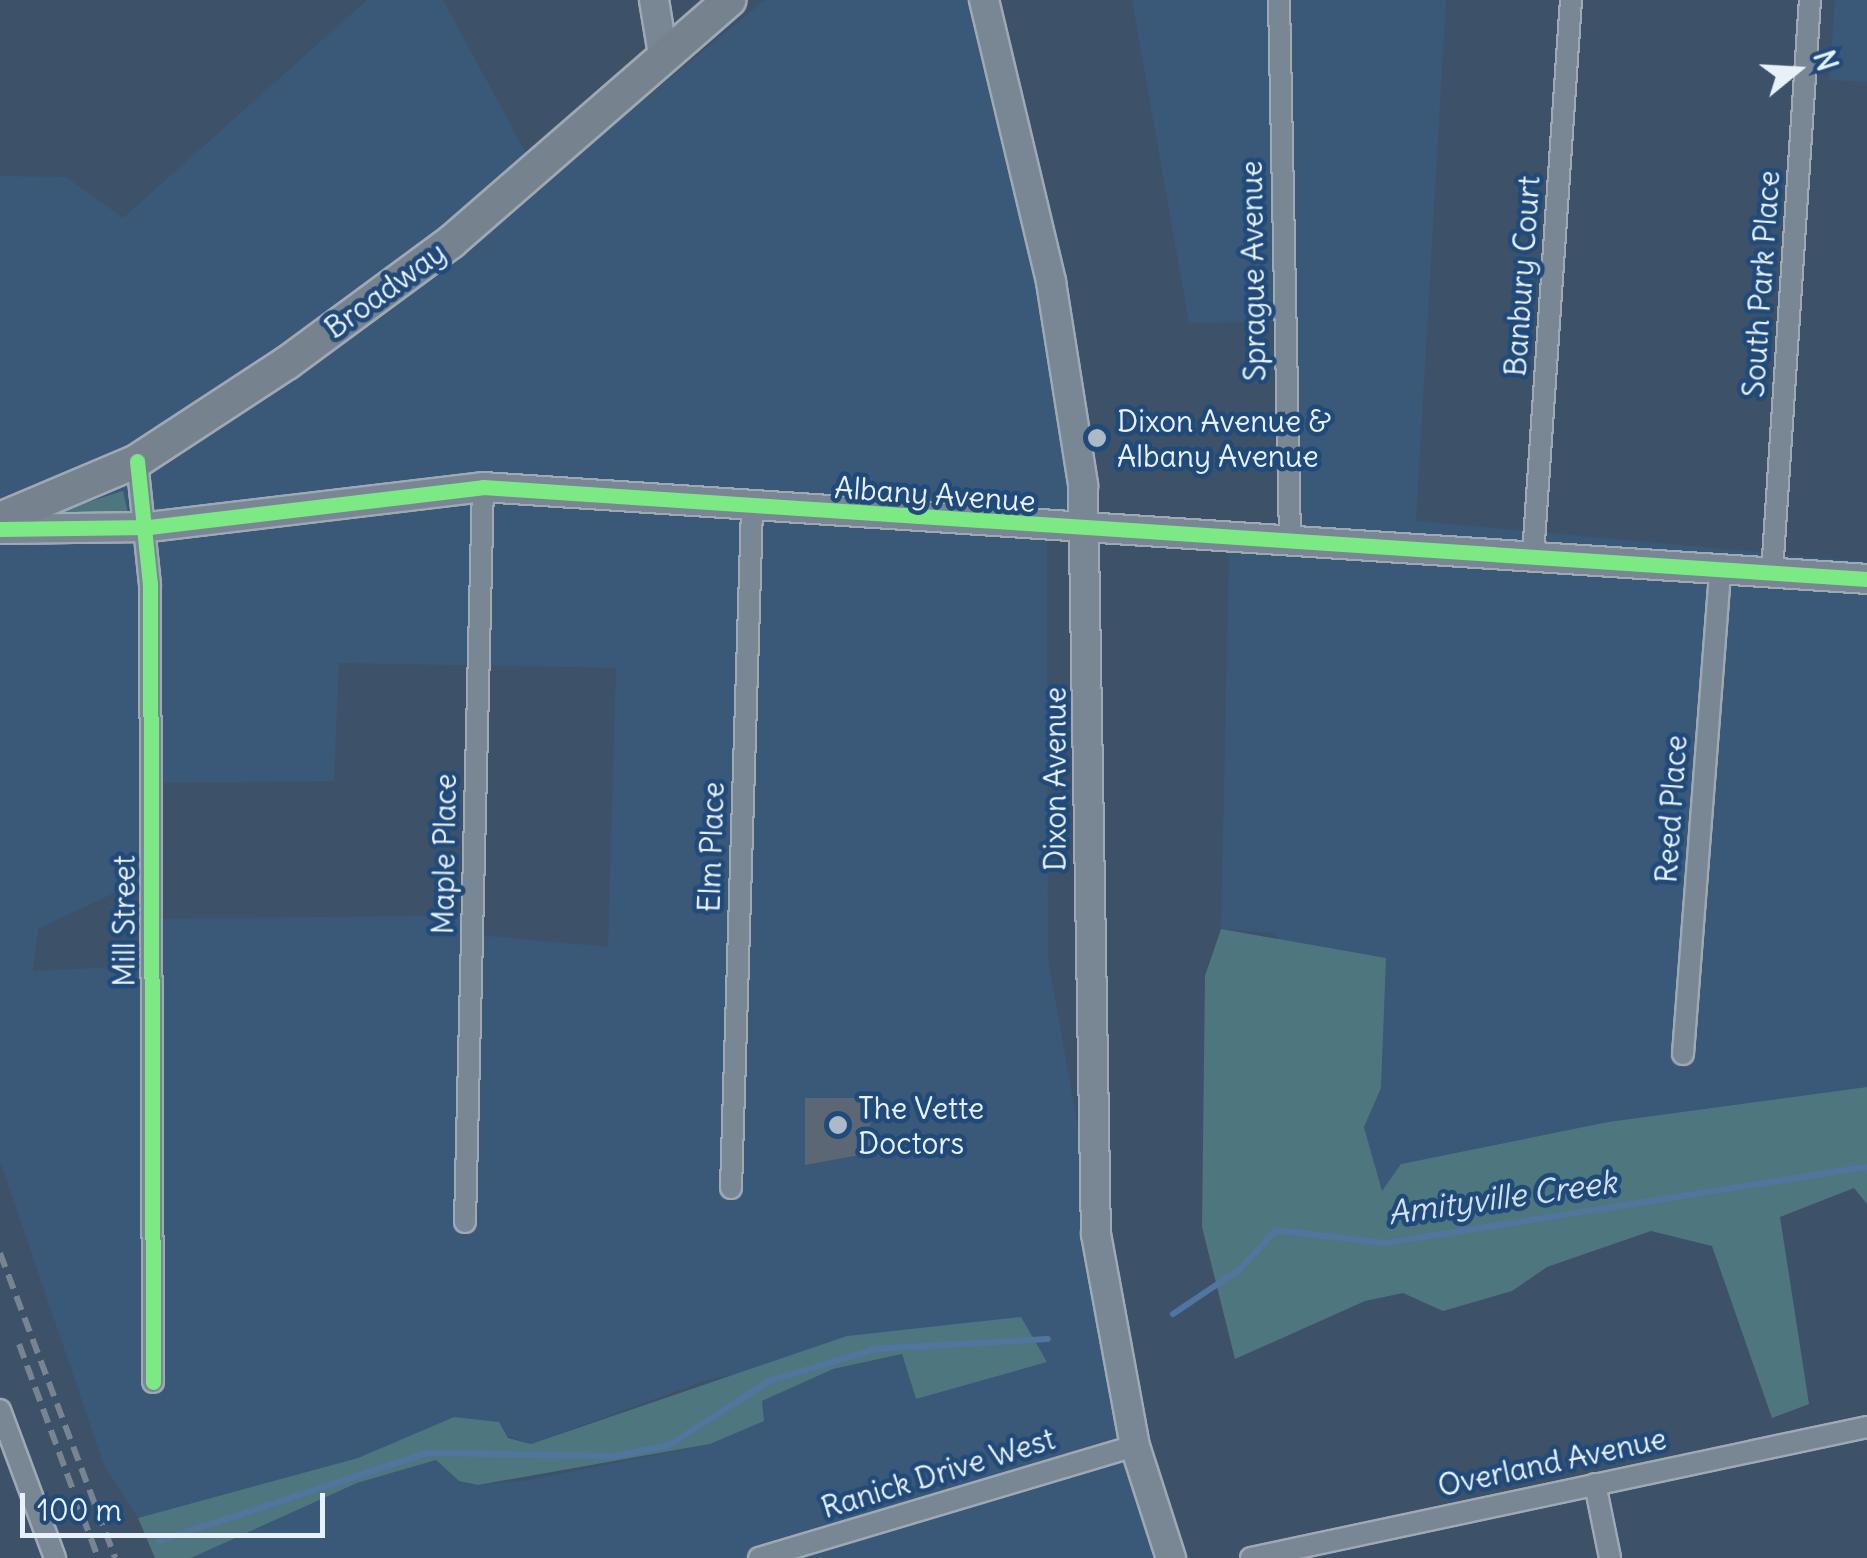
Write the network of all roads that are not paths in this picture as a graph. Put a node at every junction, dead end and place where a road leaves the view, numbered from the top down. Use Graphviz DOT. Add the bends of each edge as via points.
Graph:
graph roads {
  1 [pos="654,0"];
  2 [pos="729,0"];
  3 [pos="984,0"];
  4 [pos="1279,0"];
  5 [pos="1571,0"];
  6 [pos="1810,0"];
  7 [pos="663,55"];
  8 [pos="137,461"];
  9 [pos="483,487"];
  10 [pos="752,508"];
  11 [pos="0,519"];
  12 [pos="149,526"];
  13 [pos="0,528"];
  14 [pos="1085,532"];
  15 [pos="1290,540"];
  16 [pos="1533,556"];
  17 [pos="1720,568"];
  18 [pos="1772,573"];
  19 [pos="1867,579"];
  20 [pos="1683,1054"];
  21 [pos="732,1188"];
  22 [pos="465,1222"];
  23 [pos="153,1382"];
  24 [pos="0,1410"];
  25 [pos="1867,1427"];
  26 [pos="1135,1446"];
  27 [pos="1595,1484"];
  28 [pos="55,1558"];
  29 [pos="759,1558"];
  30 [pos="1171,1558"];
  31 [pos="1251,1558"];
  32 [pos="1610,1558"];
  1 -- 7 [label="street"];
  2 -- 7 [label="main road, Broadway"];
  3 -- 14 [label="street, Dixon Avenue" via="1051,282"];
  4 -- 15 [label="street, Sprague Avenue"];
  5 -- 16 [label="street, Banbury Court"];
  6 -- 18 [label="street, South Park Place"];
  7 -- 8 [label="main road, Broadway" via="451,242"];
  8 -- 11 [label="main road, Broadway"];
  8 -- 12 [label="street, Mill Street"];
  9 -- 10 [label="street, Albany Avenue"];
  9 -- 12 [label="street, Albany Avenue"];
  9 -- 22 [label="street, Maple Place"];
  10 -- 14 [label="street, Albany Avenue"];
  10 -- 21 [label="street, Elm Place"];
  12 -- 13 [label="street, Albany Avenue"];
  12 -- 23 [label="street, Mill Street"];
  14 -- 15 [label="street, Albany Avenue"];
  14 -- 26 [label="street, Dixon Avenue" via="1092,1178 1104,1301"];
  15 -- 16 [label="street, Albany Avenue"];
  16 -- 17 [label="street, Albany Avenue"];
  17 -- 18 [label="street, Albany Avenue"];
  17 -- 20 [label="street, Reed Place"];
  18 -- 19 [label="street, Albany Avenue"];
  24 -- 28 [label="street"];
  25 -- 27 [label="street, Overland Avenue"];
  26 -- 29 [label="street, Ranick Drive West"];
  26 -- 30 [label="street, Dixon Avenue"];
  27 -- 31 [label="street, Overland Avenue"];
  27 -- 32 [label="street"];
}
